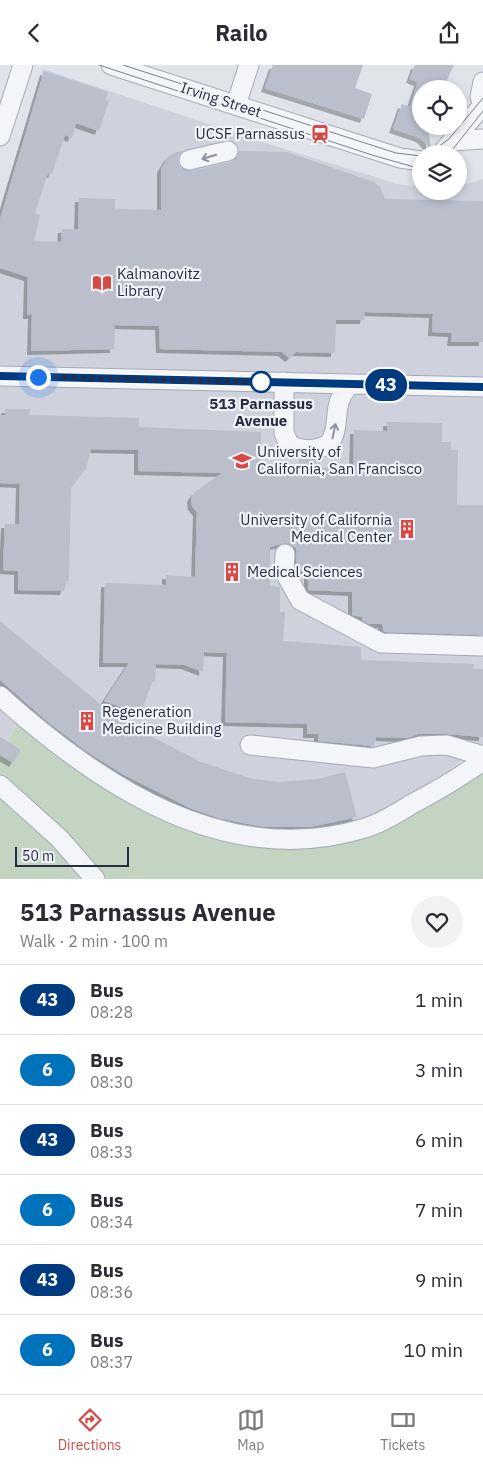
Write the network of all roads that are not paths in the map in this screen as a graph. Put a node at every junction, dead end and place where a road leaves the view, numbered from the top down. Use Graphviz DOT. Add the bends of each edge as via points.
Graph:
graph roads {
  1 [pos="23,65"];
  2 [pos="111,65"];
  3 [pos="250,65"];
  4 [pos="483,82"];
  5 [pos="236,105"];
  6 [pos="483,105"];
  7 [pos="0,136"];
  8 [pos="483,139"];
  9 [pos="449,145"];
  10 [pos="456,145"];
  11 [pos="228,151"];
  12 [pos="412,160"];
  13 [pos="190,161"];
  14 [pos="0,376"];
  15 [pos="284,382"];
  16 [pos="351,384"];
  17 [pos="483,387"];
  18 [pos="284,554"];
  19 [pos="483,646"];
  20 [pos="0,695"];
  21 [pos="250,745"];
  22 [pos="483,756"];
  23 [pos="483,761"];
  24 [pos="0,785"];
  25 [pos="95,879"];
  1 -- 7 [label="street"];
  2 -- 5 [label="street, Irving Street"];
  3 -- 5 [label="street"];
  4 -- 6 [label="street" via="480,93"];
  5 -- 12 [label="street, Irving Street"];
  6 -- 9 [label="street"];
  8 -- 10 [label="street"];
  11 -- 13 [label="street, one-way"];
  14 -- 15 [label="street"];
  15 -- 16 [label="street"];
  15 -- 16 [label="street, one-way" via="284,433 289,444 302,449 316,449 329,444 334,433 339,397"];
  16 -- 17 [label="street"];
  18 -- 19 [label="street" via="284,571 300,600 381,643"];
  20 -- 23 [label="street" via="69,754 120,787 188,820 261,839 313,839 366,828 454,781"];
  21 -- 22 [label="street" via="373,758 421,746 447,745"];
  24 -- 25 [label="street" via="49,827"];
}
